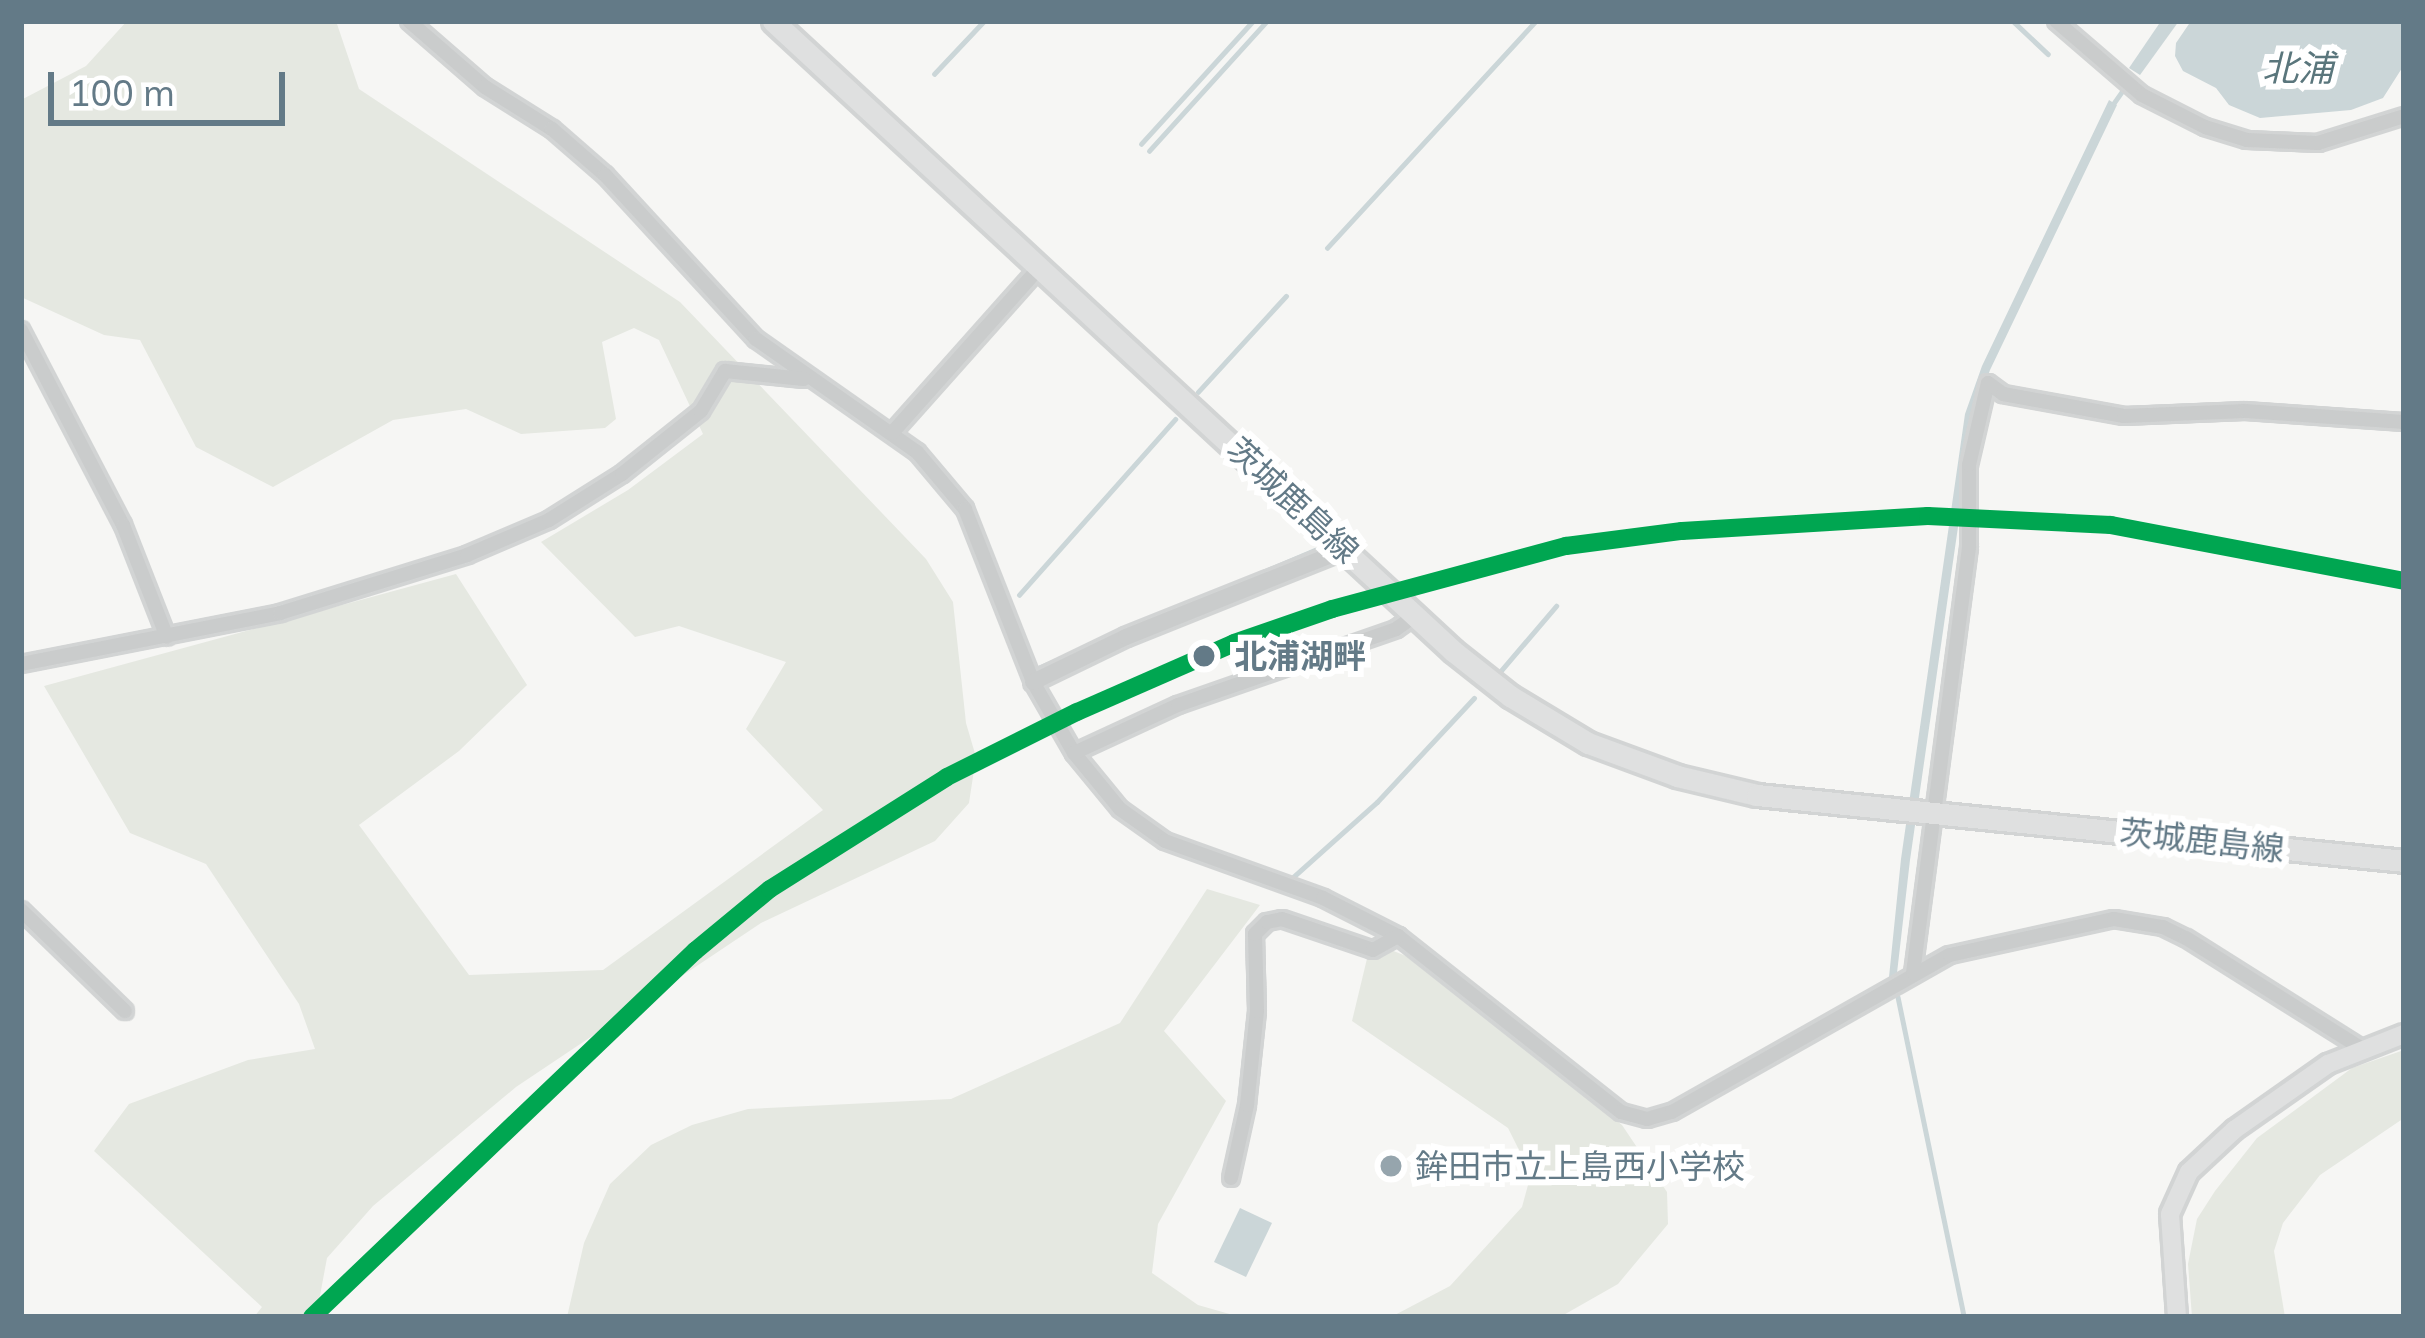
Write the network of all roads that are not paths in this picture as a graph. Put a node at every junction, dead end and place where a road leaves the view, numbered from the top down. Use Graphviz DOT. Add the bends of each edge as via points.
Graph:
graph roads {
  1 [pos="409,21"];
  2 [pos="773,21"];
  3 [pos="2056,21"];
  4 [pos="2404,116"];
  5 [pos="1040,267"];
  6 [pos="21,330"];
  7 [pos="809,379"];
  8 [pos="2404,422"];
  9 [pos="892,433"];
  10 [pos="1346,549"];
  11 [pos="1416,615"];
  12 [pos="167,637"];
  13 [pos="21,664"];
  14 [pos="1033,682"];
  15 [pos="1074,753"];
  16 [pos="1934,813"];
  17 [pos="2404,861"];
  18 [pos="21,910"];
  19 [pos="1398,936"];
  20 [pos="1913,974"];
  21 [pos="125,1011"];
  22 [pos="2404,1034"];
  23 [pos="2359,1047"];
  24 [pos="1231,1178"];
  25 [pos="2177,1317"];
  1 -- 7 [label="street" via="605,175 756,339"];
  2 -- 5 [label="main road, 茨城鹿島線"];
  3 -- 4 [label="street" via="2142,95 2226,135 2318,143"];
  5 -- 9 [label="street"];
  5 -- 10 [label="main road, 茨城鹿島線"];
  6 -- 12 [label="street" via="123,525"];
  7 -- 9 [label="street"];
  7 -- 12 [label="street" via="724,371 701,411 549,520 322,600"];
  8 -- 16 [label="street" via="2245,411 2124,416 2003,394 1988,382 1969,465 1969,547"];
  9 -- 14 [label="street" via="965,509"];
  10 -- 11 [label="main road, 茨城鹿島線"];
  10 -- 14 [label="street"];
  11 -- 15 [label="street"];
  11 -- 16 [label="main road, 茨城鹿島線" via="1510,696 1637,763 1757,795"];
  12 -- 13 [label="street"];
  14 -- 15 [label="street"];
  15 -- 19 [label="street" via="1120,808 1165,841 1323,898"];
  16 -- 17 [label="main road, 茨城鹿島線"];
  16 -- 20 [label="street"];
  18 -- 21 [label="street"];
  19 -- 20 [label="street" via="1582,1085 1647,1119"];
  19 -- 24 [label="street" via="1372,950 1282,919 1255,934 1257,1010"];
  20 -- 23 [label="street" via="1992,943 2084,922 2138,920 2186,938"];
  22 -- 23 [label="main road"];
  23 -- 25 [label="main road" via="2234,1130 2189,1172 2170,1214"];
}
